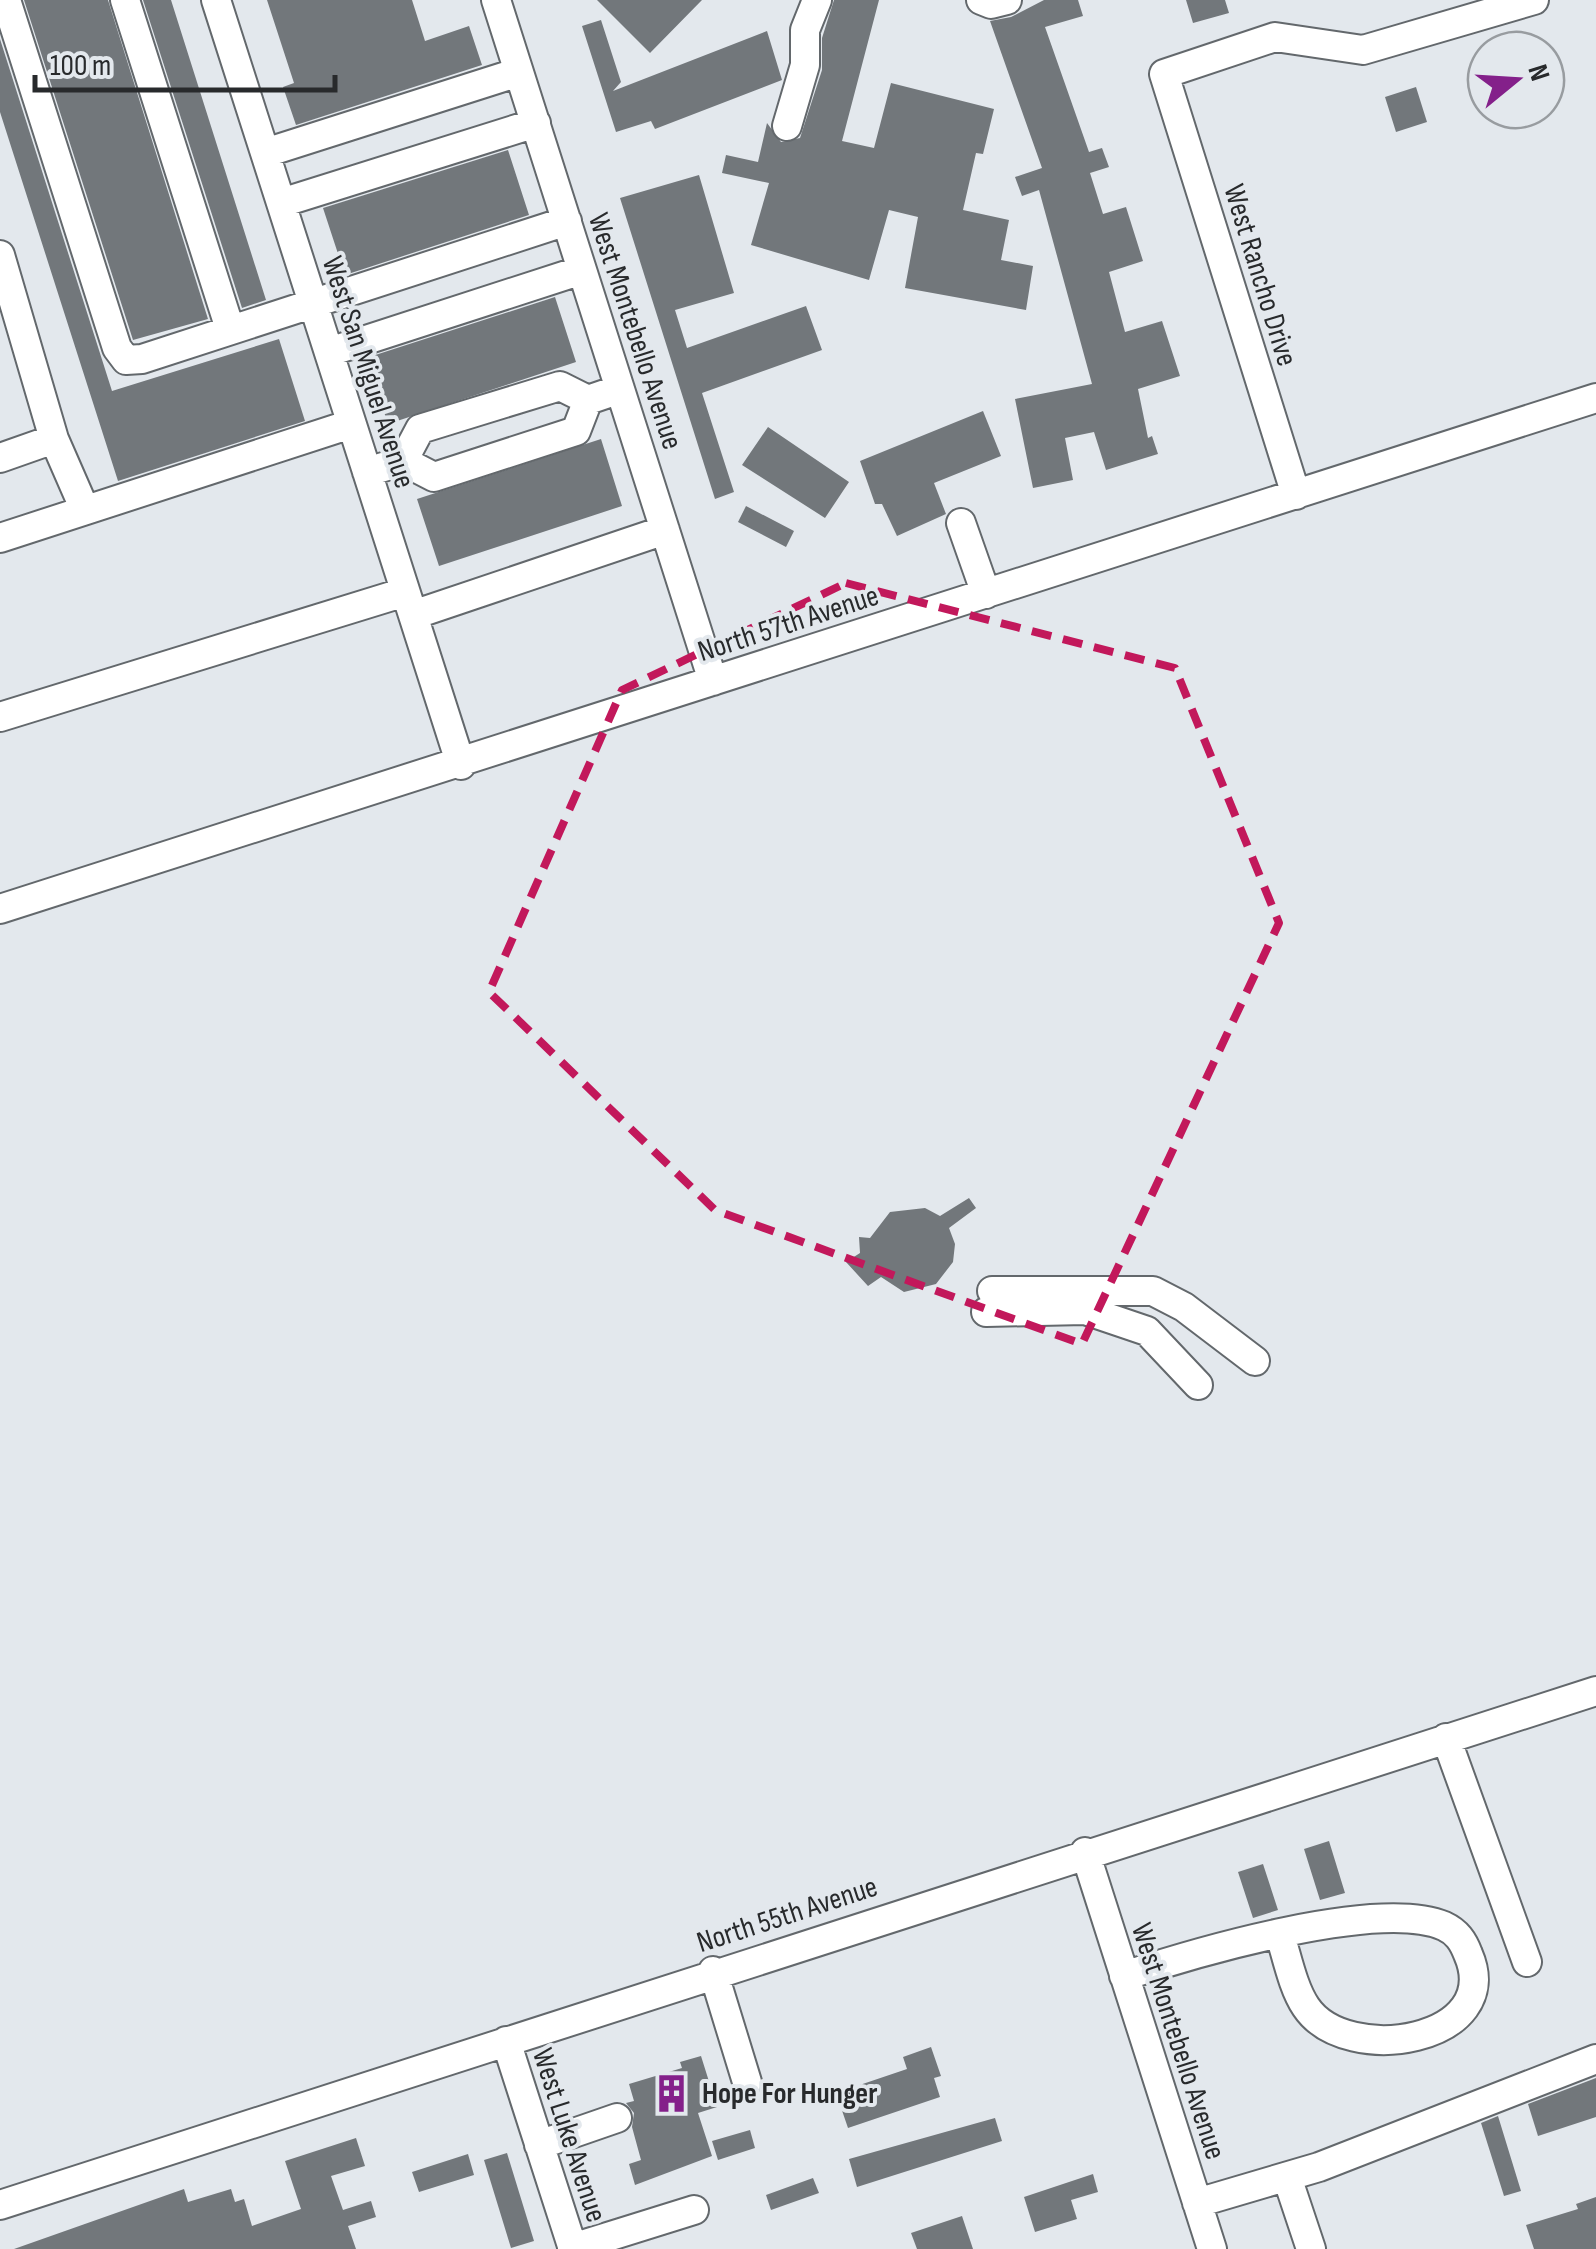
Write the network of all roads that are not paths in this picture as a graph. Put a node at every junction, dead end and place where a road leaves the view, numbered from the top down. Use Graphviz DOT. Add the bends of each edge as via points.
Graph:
graph roads {
  1 [pos="6,0"];
  2 [pos="125,0"];
  3 [pos="216,0"];
  4 [pos="496,0"];
  5 [pos="817,0"];
  6 [pos="981,0"];
  7 [pos="1007,0"];
  8 [pos="1534,0"];
  9 [pos="519,72"];
  10 [pos="536,123"];
  11 [pos="787,126"];
  12 [pos="266,154"];
  13 [pos="281,203"];
  14 [pos="567,222"];
  15 [pos="0,255"];
  16 [pos="582,270"];
  17 [pos="312,301"];
  18 [pos="230,329"];
  19 [pos="329,352"];
  20 [pos="620,389"];
  21 [pos="1596,398"];
  22 [pos="588,400"];
  23 [pos="352,424"];
  24 [pos="54,439"];
  25 [pos="0,458"];
  26 [pos="403,462"];
  27 [pos="367,472"];
  28 [pos="1296,496"];
  29 [pos="86,510"];
  30 [pos="960,523"];
  31 [pos="666,530"];
  32 [pos="0,538"];
  33 [pos="986,594"];
  34 [pos="409,604"];
  35 [pos="713,681"];
  36 [pos="0,718"];
  37 [pos="460,765"];
  38 [pos="0,909"];
  39 [pos="1254,1361"];
  40 [pos="1198,1384"];
  41 [pos="1596,1691"];
  42 [pos="1446,1738"];
  43 [pos="1085,1852"];
  44 [pos="1280,1935"];
  45 [pos="1527,1962"];
  46 [pos="713,1972"];
  47 [pos="1124,1976"];
  48 [pos="506,2041"];
  49 [pos="1596,2059"];
  50 [pos="747,2082"];
  51 [pos="617,2118"];
  52 [pos="539,2145"];
  53 [pos="1287,2177"];
  54 [pos="1197,2203"];
  55 [pos="0,2205"];
  56 [pos="694,2210"];
  57 [pos="572,2249"];
  58 [pos="1212,2249"];
  59 [pos="1310,2249"];
  1 -- 18 [label="street" via="117,348 126,360 142,359"];
  2 -- 18 [label="street"];
  3 -- 12 [label="street, West San Miguel Avenue"];
  4 -- 9 [label="street, West Montebello Avenue"];
  5 -- 11 [label="street"];
  6 -- 7 [label="street"];
  8 -- 28 [label="street, West Rancho Drive" via="1363,50 1276,37 1164,74"];
  9 -- 10 [label="street, West Montebello Avenue"];
  9 -- 12 [label="street"];
  10 -- 13 [label="street"];
  10 -- 14 [label="street, West Montebello Avenue"];
  12 -- 13 [label="street, West San Miguel Avenue"];
  13 -- 17 [label="street, West San Miguel Avenue"];
  14 -- 16 [label="street, West Montebello Avenue"];
  14 -- 17 [label="street"];
  15 -- 24 [label="street"];
  16 -- 19 [label="street"];
  16 -- 20 [label="street, West Montebello Avenue"];
  17 -- 18 [label="street"];
  17 -- 19 [label="street, West San Miguel Avenue"];
  19 -- 23 [label="street, West San Miguel Avenue"];
  20 -- 22 [label="street"];
  20 -- 31 [label="street, West Montebello Avenue"];
  21 -- 28 [label="street, North 57th Avenue"];
  22 -- 26 [label="street" via="560,386 420,429"];
  22 -- 26 [label="street" via="576,431 434,477"];
  23 -- 27 [label="street, West San Miguel Avenue"];
  23 -- 29 [label="street"];
  24 -- 25 [label="street"];
  24 -- 29 [label="street"];
  26 -- 27 [label="street"];
  27 -- 34 [label="street, West San Miguel Avenue"];
  28 -- 33 [label="street, North 57th Avenue"];
  29 -- 32 [label="street"];
  30 -- 33 [label="street"];
  31 -- 34 [label="street"];
  31 -- 35 [label="street, West Montebello Avenue"];
  33 -- 35 [label="street, North 57th Avenue"];
  34 -- 36 [label="street"];
  34 -- 37 [label="street, West San Miguel Avenue"];
  35 -- 37 [label="street, North 57th Avenue"];
  37 -- 38 [label="street, North 57th Avenue"];
  39 -- 40 [label="street" via="1153,1290 989,1302 1085,1310 1146,1331"];
  41 -- 42 [label="street, North 55th Avenue"];
  42 -- 43 [label="street, North 55th Avenue"];
  42 -- 45 [label="street"];
  43 -- 46 [label="street, North 55th Avenue"];
  43 -- 47 [label="street, West Montebello Avenue"];
  44 -- 44 [label="street" via="1424,1920 1462,1939 1474,1988 1466,2010 1443,2027 1388,2042 1347,2037 1306,2008"];
  44 -- 47 [label="street"];
  46 -- 48 [label="street, North 55th Avenue"];
  46 -- 50 [label="street"];
  47 -- 54 [label="street, West Montebello Avenue"];
  48 -- 52 [label="street, West Luke Avenue"];
  48 -- 55 [label="street, North 55th Avenue"];
  49 -- 53 [label="street"];
  51 -- 52 [label="street"];
  52 -- 57 [label="street, West Luke Avenue"];
  53 -- 54 [label="street"];
  53 -- 59 [label="street"];
  54 -- 58 [label="street, West Montebello Avenue"];
  56 -- 57 [label="street"];
}
